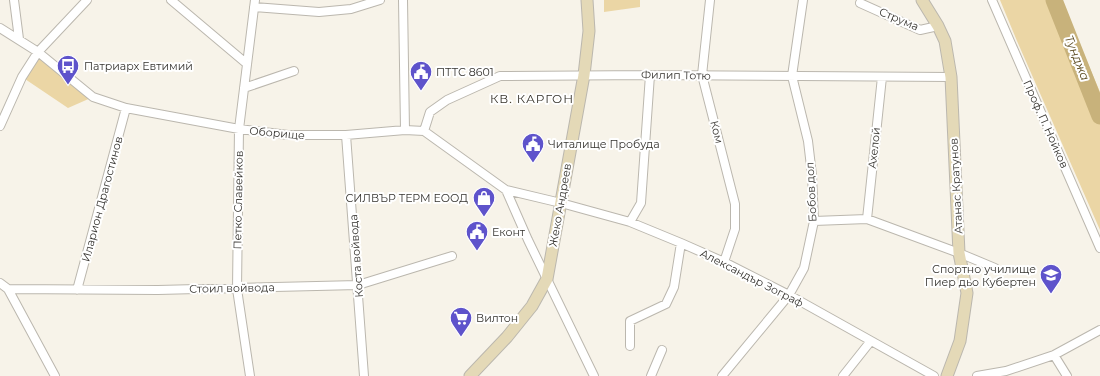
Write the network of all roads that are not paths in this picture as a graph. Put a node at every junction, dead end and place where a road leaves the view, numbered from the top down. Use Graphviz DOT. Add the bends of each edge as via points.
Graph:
graph roads {
  1 [pos="14,0"];
  2 [pos="87,0"];
  3 [pos="171,0"];
  4 [pos="380,0"];
  5 [pos="403,0"];
  6 [pos="587,0"];
  7 [pos="710,0"];
  8 [pos="803,0"];
  9 [pos="922,0"];
  10 [pos="992,0"];
  11 [pos="860,3"];
  12 [pos="254,4"];
  13 [pos="938,26"];
  14 [pos="0,28"];
  15 [pos="19,39"];
  16 [pos="38,52"];
  17 [pos="247,64"];
  18 [pos="294,71"];
  19 [pos="650,74"];
  20 [pos="584,75"];
  21 [pos="702,75"];
  22 [pos="792,76"];
  23 [pos="882,77"];
  24 [pos="951,77"];
  25 [pos="244,88"];
  26 [pos="126,108"];
  27 [pos="0,126"];
  28 [pos="239,129"];
  29 [pos="405,130"];
  30 [pos="424,132"];
  31 [pos="346,135"];
  32 [pos="506,190"];
  33 [pos="561,203"];
  34 [pos="867,218"];
  35 [pos="630,222"];
  36 [pos="814,222"];
  37 [pos="681,243"];
  38 [pos="1100,248"];
  39 [pos="959,253"];
  40 [pos="452,256"];
  41 [pos="724,262"];
  42 [pos="994,268"];
  43 [pos="547,279"];
  44 [pos="0,283"];
  45 [pos="358,285"];
  46 [pos="8,289"];
  47 [pos="237,289"];
  48 [pos="77,290"];
  49 [pos="789,295"];
  50 [pos="1100,330"];
  51 [pos="870,342"];
  52 [pos="630,346"];
  53 [pos="662,350"];
  54 [pos="1054,355"];
  55 [pos="55,376"];
  56 [pos="250,376"];
  57 [pos="364,376"];
  58 [pos="470,376"];
  59 [pos="594,376"];
  60 [pos="652,376"];
  61 [pos="722,376"];
  62 [pos="843,376"];
  63 [pos="934,376"];
  64 [pos="947,376"];
  65 [pos="977,376"];
  66 [pos="1067,376"];
  1 -- 15 [label="street"];
  2 -- 16 [label="street"];
  3 -- 17 [label="street"];
  4 -- 12 [label="street" via="351,9 319,12"];
  5 -- 29 [label="street"];
  6 -- 20 [label="street, Жеко Андреев" via="589,31"];
  7 -- 21 [label="street, Ком"];
  8 -- 22 [label="street"];
  9 -- 13 [label="street, Атанас Кратунов"];
  10 -- 38 [label="street, Проф. П. Нойков"];
  11 -- 13 [label="street, Струма" via="920,30"];
  12 -- 17 [label="street, Петко Славейков"];
  13 -- 24 [label="street, Атанас Кратунов" via="945,41"];
  14 -- 15 [label="street, Оборище"];
  15 -- 16 [label="street, Оборище"];
  16 -- 26 [label="street, Оборище" via="93,97"];
  16 -- 27 [label="street" via="22,77"];
  17 -- 25 [label="street, Петко Славейков"];
  18 -- 25 [label="street"];
  19 -- 20 [label="street, Филип Тотю"];
  19 -- 21 [label="street, Филип Тотю"];
  19 -- 35 [label="street" via="641,203"];
  20 -- 30 [label="street, Филип Тотю" via="500,76 447,100 430,112"];
  20 -- 33 [label="street, Жеко Андреев"];
  21 -- 22 [label="street, Филип Тотю"];
  21 -- 41 [label="street, Ком" via="735,204 735,230"];
  22 -- 23 [label="street, Филип Тотю"];
  22 -- 36 [label="street, Бобов дол" via="808,141"];
  23 -- 24 [label="street, Филип Тотю"];
  23 -- 34 [label="street, Ахелой"];
  24 -- 39 [label="street, Атанас Кратунов"];
  25 -- 28 [label="street, Петко Славейков"];
  26 -- 28 [label="street, Оборище"];
  26 -- 48 [label="street, Иларион Драгостинов"];
  28 -- 31 [label="street, Оборище" via="288,135"];
  28 -- 47 [label="street, Петко Славейков"];
  29 -- 30 [label="street, Оборище"];
  29 -- 31 [label="street, Оборище"];
  30 -- 32 [label="street, Оборище"];
  31 -- 45 [label="street, Коста войвода"];
  32 -- 33 [label="street, Оборище"];
  32 -- 43 [label="street"];
  33 -- 35 [label="street, Александър Зограф"];
  33 -- 43 [label="street, Жеко Андреев"];
  34 -- 36 [label="street"];
  34 -- 39 [label="street"];
  35 -- 37 [label="street, Александър Зограф"];
  36 -- 49 [label="street, Бобов дол" via="804,268"];
  37 -- 41 [label="street, Александър Зограф"];
  37 -- 52 [label="street" via="674,287 666,304 630,321"];
  39 -- 42 [label="street"];
  39 -- 64 [label="street, Атанас Кратунов" via="967,293 960,341"];
  40 -- 45 [label="street, Стоил войвода"];
  41 -- 49 [label="street, Александър Зограф"];
  43 -- 58 [label="street, Жеко Андреев" via="532,306"];
  43 -- 59 [label="street"];
  44 -- 46 [label="street"];
  45 -- 47 [label="street, Стоил войвода"];
  45 -- 57 [label="street, Коста войвода"];
  46 -- 48 [label="street, Стоил войвода"];
  46 -- 55 [label="street"];
  47 -- 48 [label="street, Стоил войвода"];
  47 -- 56 [label="street, Петко Славейков"];
  49 -- 51 [label="street, Александър Зограф"];
  49 -- 61 [label="street, Бобов дол"];
  50 -- 54 [label="street"];
  51 -- 62 [label="street"];
  51 -- 63 [label="street, Александър Зограф"];
  53 -- 60 [label="street"];
  54 -- 65 [label="street" via="1006,371"];
  54 -- 66 [label="street"];
}
